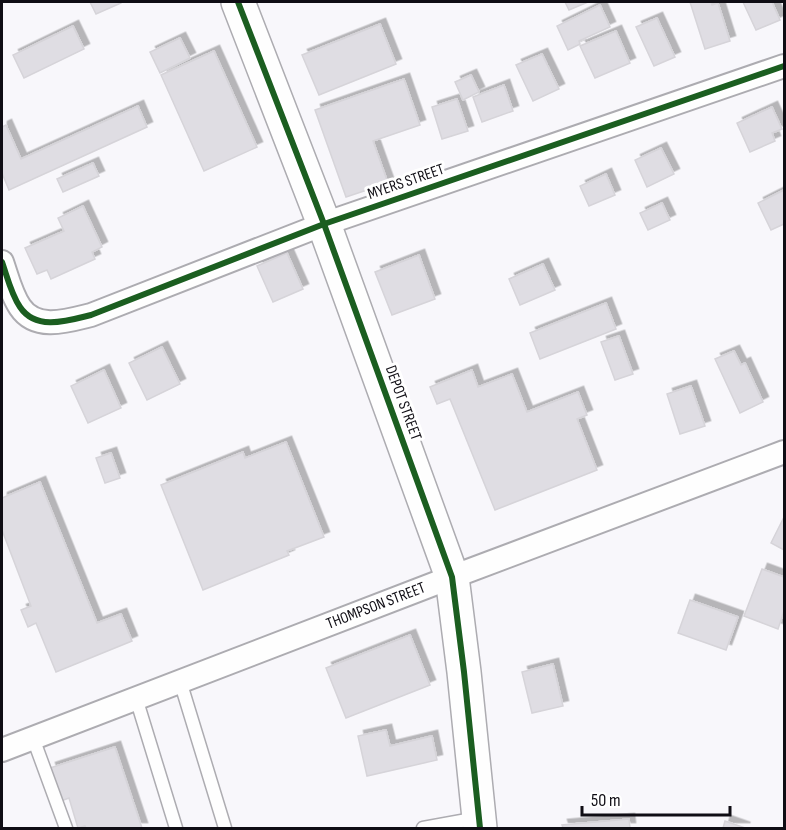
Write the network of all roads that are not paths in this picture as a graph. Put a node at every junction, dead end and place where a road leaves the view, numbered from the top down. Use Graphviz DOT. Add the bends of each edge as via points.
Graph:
graph roads {
  1 [pos="238,2"];
  2 [pos="784,66"];
  3 [pos="324,224"];
  4 [pos="2,262"];
  5 [pos="784,452"];
  6 [pos="452,577"];
  7 [pos="180,681"];
  8 [pos="136,698"];
  9 [pos="33,738"];
  10 [pos="2,750"];
  11 [pos="479,823"];
  12 [pos="66,828"];
  13 [pos="176,828"];
  14 [pos="225,828"];
  15 [pos="423,828"];
  1 -- 3 [label="main road, DEPOT STREET"];
  2 -- 3 [label="street, MYERS STREET"];
  3 -- 4 [label="street, MYERS STREET" via="64,322 38,322 20,307"];
  3 -- 6 [label="main road, DEPOT STREET"];
  5 -- 6 [label="street, THOMPSON STREET"];
  6 -- 7 [label="street, THOMPSON STREET"];
  6 -- 11 [label="main road, DEPOT STREET"];
  7 -- 8 [label="street, THOMPSON STREET"];
  7 -- 14 [label="lane"];
  8 -- 9 [label="street, THOMPSON STREET"];
  8 -- 13 [label="lane"];
  9 -- 10 [label="street, THOMPSON STREET"];
  9 -- 12 [label="lane"];
  11 -- 15 [label="lane"];
}
